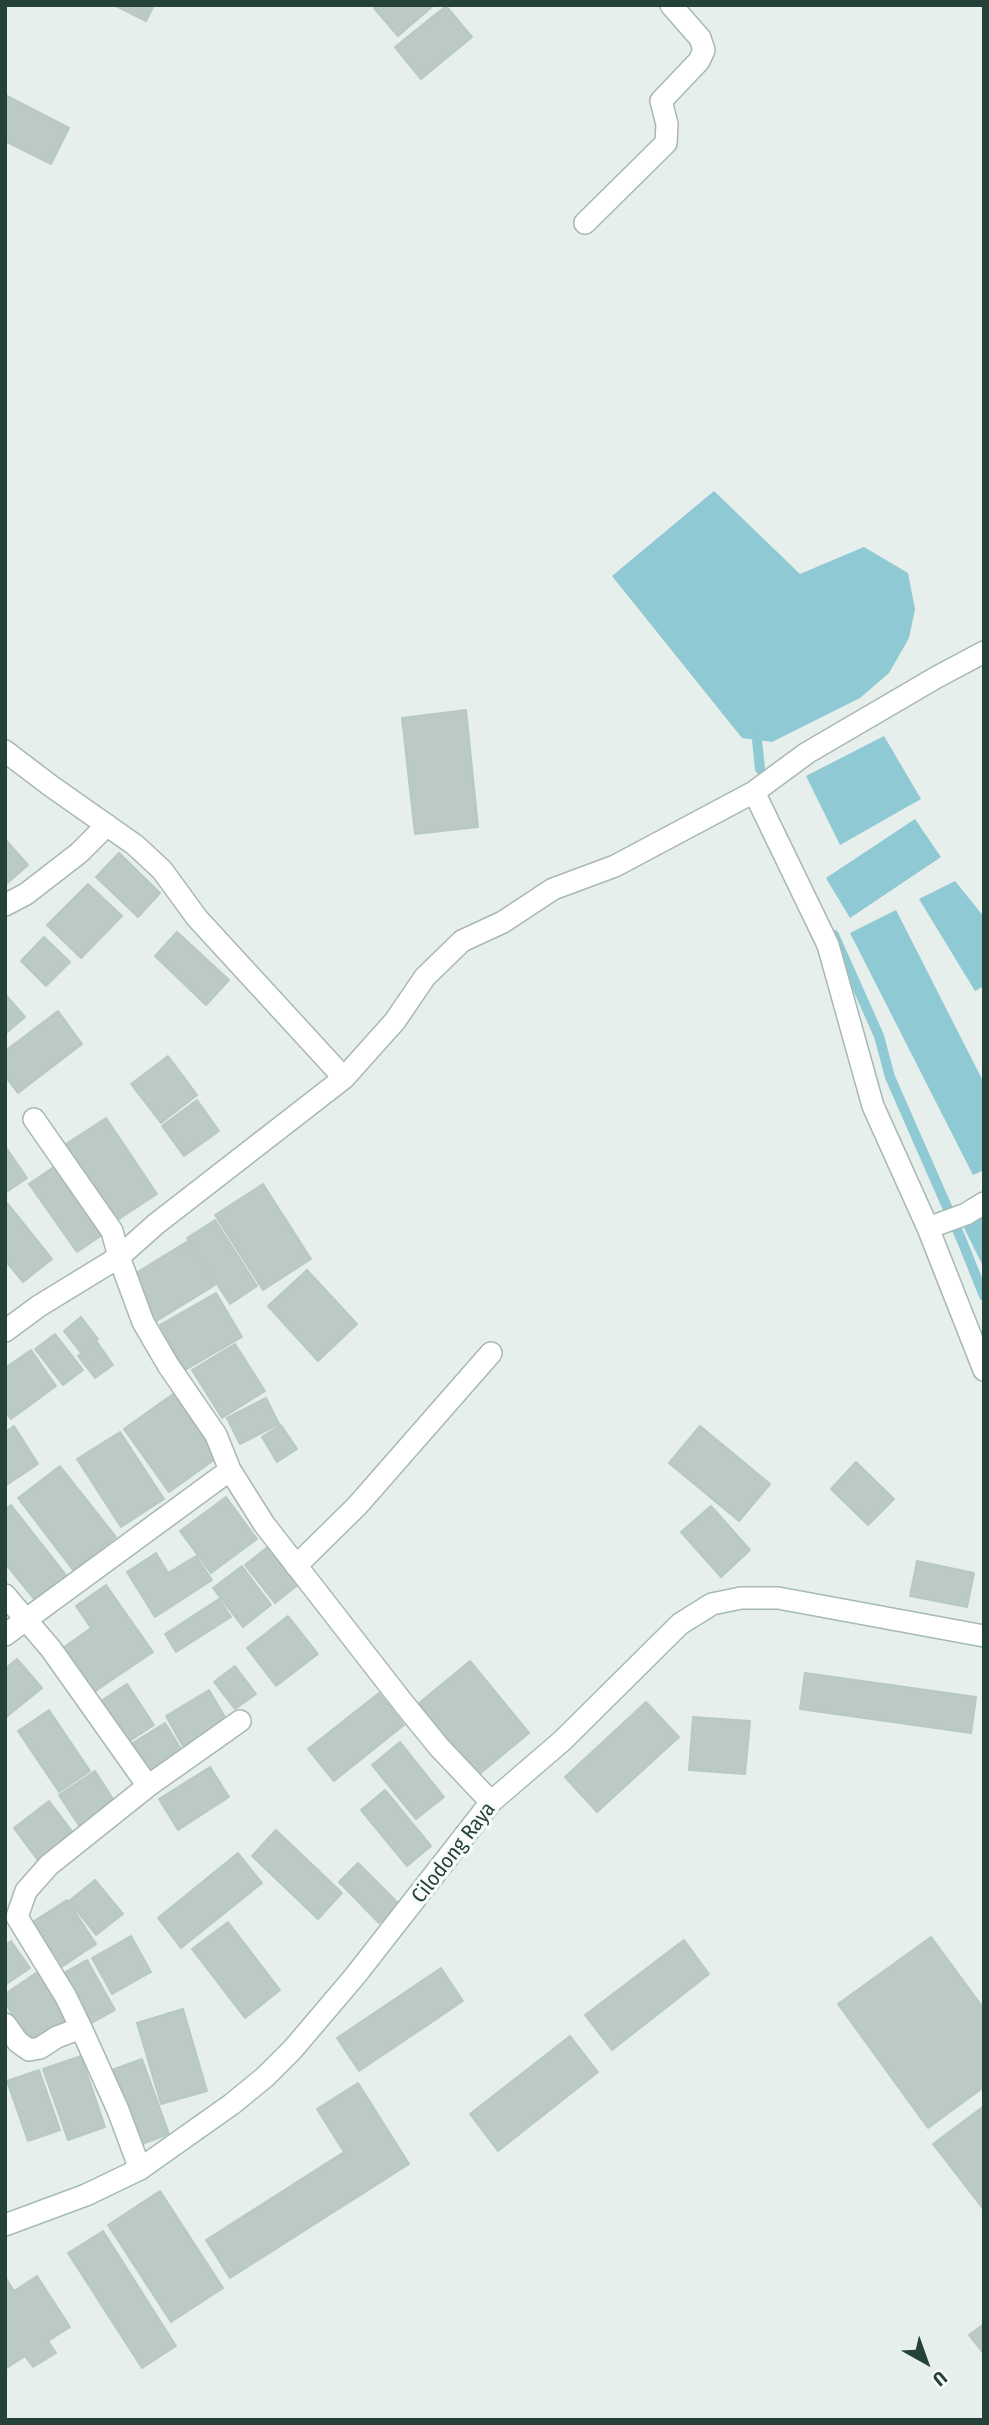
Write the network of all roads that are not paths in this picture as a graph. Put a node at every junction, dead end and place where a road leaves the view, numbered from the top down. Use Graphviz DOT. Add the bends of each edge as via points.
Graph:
graph roads {
  1 [pos="671,5"];
  2 [pos="585,223"];
  3 [pos="984,652"];
  4 [pos="5,751"];
  5 [pos="754,792"];
  6 [pos="107,825"];
  7 [pos="5,905"];
  8 [pos="344,1078"];
  9 [pos="34,1119"];
  10 [pos="984,1203"];
  11 [pos="942,1223"];
  12 [pos="119,1257"];
  13 [pos="5,1331"];
  14 [pos="491,1353"];
  15 [pos="984,1370"];
  16 [pos="230,1470"];
  17 [pos="296,1566"];
  18 [pos="5,1595"];
  19 [pos="24,1620"];
  20 [pos="5,1635"];
  21 [pos="984,1636"];
  22 [pos="240,1721"];
  23 [pos="148,1786"];
  24 [pos="491,1802"];
  25 [pos="5,2024"];
  26 [pos="81,2028"];
  27 [pos="140,2169"];
  28 [pos="5,2225"];
  1 -- 2 [label="street" via="700,38 704,50 661,101 666,143"];
  3 -- 5 [label="street" via="850,727"];
  4 -- 6 [label="street"];
  5 -- 8 [label="street" via="615,866 553,889 462,942 425,977 395,1021"];
  5 -- 11 [label="street" via="828,945 873,1106"];
  6 -- 7 [label="street" via="79,853"];
  6 -- 8 [label="street" via="162,870 197,918"];
  8 -- 12 [label="street"];
  9 -- 12 [label="street" via="112,1231"];
  10 -- 11 [label="street"];
  11 -- 15 [label="street"];
  12 -- 13 [label="street"];
  12 -- 16 [label="street" via="143,1322 216,1435"];
  14 -- 17 [label="street" via="357,1506"];
  16 -- 17 [label="street"];
  16 -- 19 [label="street"];
  17 -- 24 [label="street" via="439,1747"];
  18 -- 19 [label="street"];
  19 -- 20 [label="street"];
  19 -- 23 [label="street" via="51,1649"];
  21 -- 24 [label="street, Cilodong Raya" via="778,1598 712,1604 680,1623 562,1741"];
  22 -- 23 [label="street"];
  23 -- 26 [label="street" via="49,1865 26,1891 17,1917"];
  24 -- 27 [label="street, Cilodong Raya" via="293,2049 232,2104"];
  25 -- 26 [label="street" via="29,2050"];
  26 -- 27 [label="street"];
  27 -- 28 [label="street, Cilodong Raya"];
}
